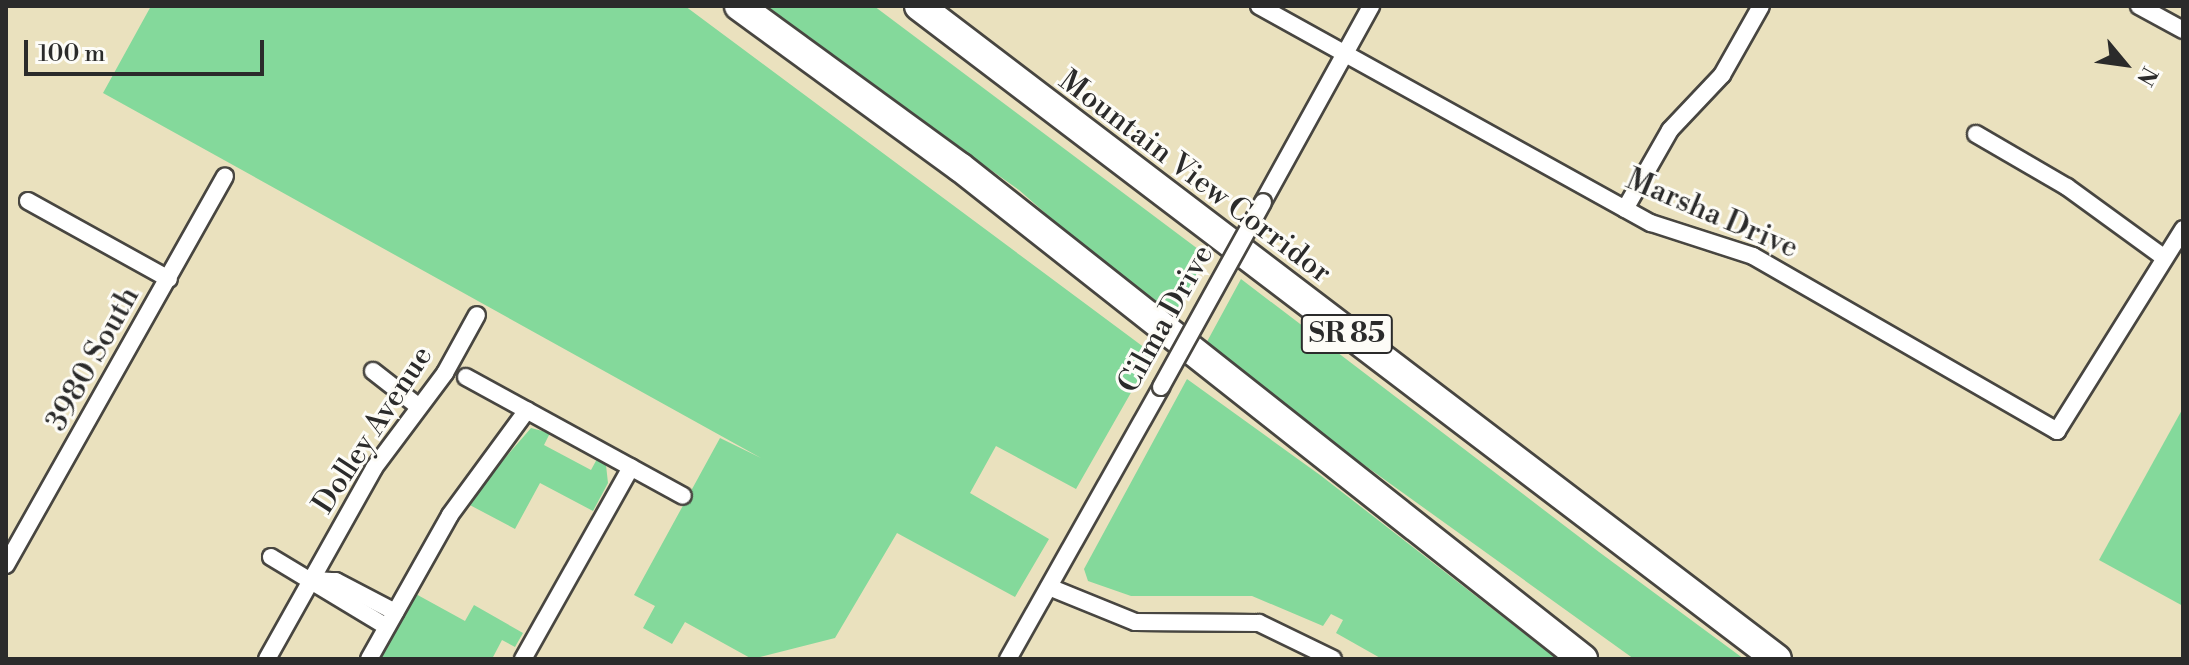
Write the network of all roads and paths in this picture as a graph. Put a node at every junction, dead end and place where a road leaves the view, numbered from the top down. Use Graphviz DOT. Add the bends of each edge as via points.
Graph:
graph roads {
  1 [pos="739,6"];
  2 [pos="919,6"];
  3 [pos="1259,6"];
  4 [pos="1371,6"];
  5 [pos="1761,6"];
  6 [pos="2139,6"];
  7 [pos="2183,30"];
  8 [pos="1345,53"];
  9 [pos="1976,134"];
  10 [pos="225,177"];
  11 [pos="28,201"];
  12 [pos="1625,209"];
  13 [pos="2183,229"];
  14 [pos="2162,256"];
  15 [pos="169,279"];
  16 [pos="477,315"];
  17 [pos="373,371"];
  18 [pos="466,377"];
  19 [pos="419,407"];
  20 [pos="527,410"];
  21 [pos="631,467"];
  22 [pos="683,496"];
  23 [pos="271,557"];
  24 [pos="6,565"];
  25 [pos="314,580"];
  26 [pos="1049,587"];
  27 [pos="391,620"];
  28 [pos="267,659"];
  29 [pos="369,659"];
  30 [pos="523,659"];
  31 [pos="1008,659"];
  32 [pos="1333,659"];
  33 [pos="1583,659"];
  34 [pos="1777,659"];
  1 -- 33 [label="highway" via="960,167"];
  2 -- 34 [label="highway, Mountain View Corridor / SR 85"];
  3 -- 8 [label="street, Marsha Drive"];
  4 -- 8 [label="street, Cilma Drive"];
  5 -- 12 [label="street" via="1722,75 1665,138"];
  6 -- 7 [label="street"];
  8 -- 12 [label="street, Marsha Drive"];
  8 -- 26 [label="street, Cilma Drive, bridge"];
  9 -- 14 [label="street" via="2067,187"];
  10 -- 15 [label="street, 3980 South"];
  11 -- 15 [label="street"];
  12 -- 14 [label="street, Marsha Drive" via="1753,256 2057,431"];
  13 -- 14 [label="street"];
  15 -- 24 [label="street, 3980 South"];
  16 -- 19 [label="street, Dolley Avenue"];
  17 -- 19 [label="street"];
  18 -- 20 [label="street"];
  19 -- 25 [label="street, Dolley Avenue" via="369,477"];
  20 -- 21 [label="street"];
  20 -- 27 [label="street" via="456,505"];
  21 -- 22 [label="street"];
  21 -- 30 [label="street"];
  23 -- 25 [label="street"];
  25 -- 27 [label="street" via="336,581"];
  25 -- 28 [label="street, Dolley Avenue"];
  26 -- 31 [label="street, Cilma Drive"];
  26 -- 32 [label="street" via="1135,622 1259,623"];
  27 -- 29 [label="street"];
}
